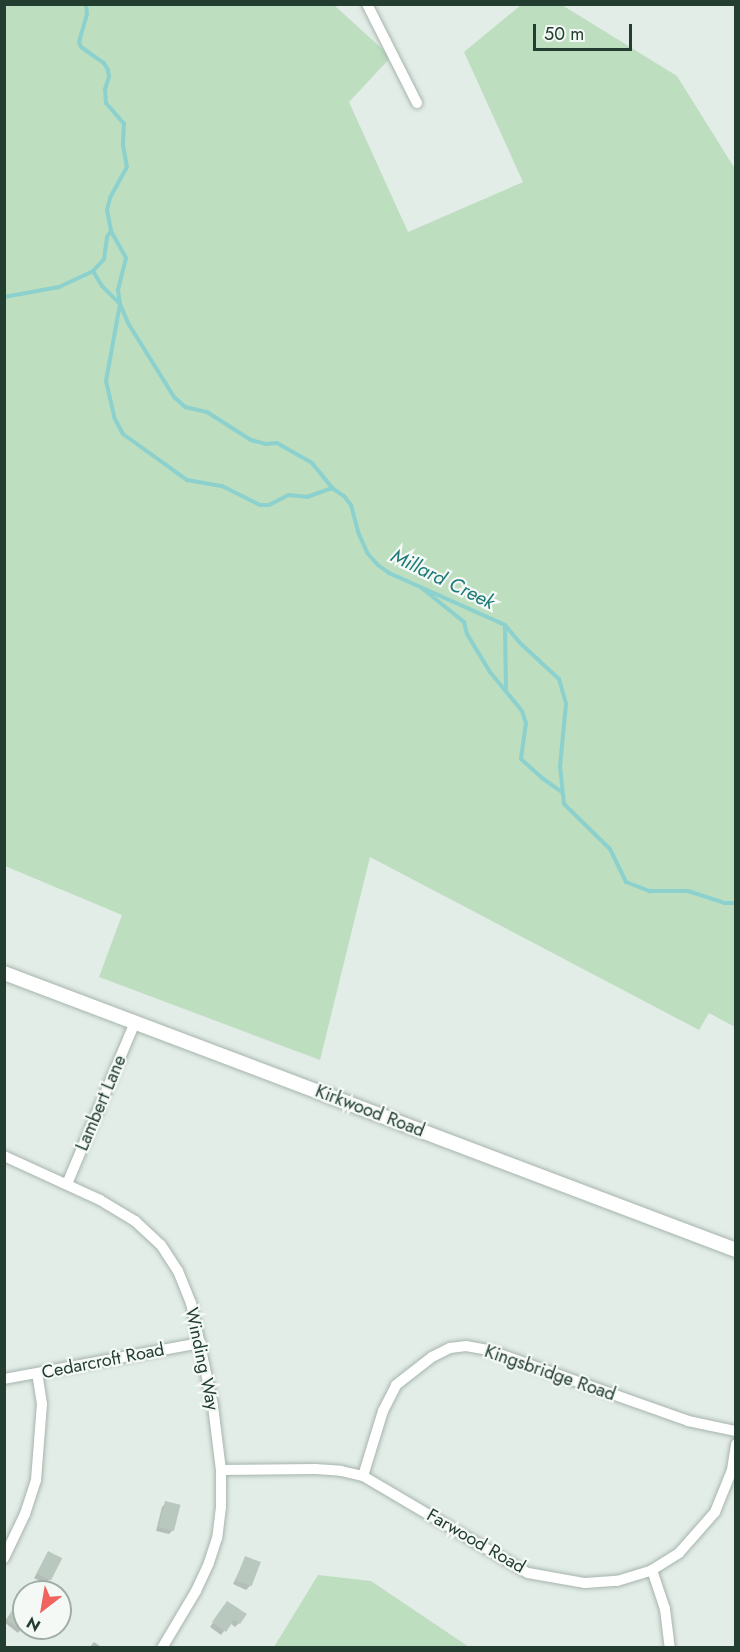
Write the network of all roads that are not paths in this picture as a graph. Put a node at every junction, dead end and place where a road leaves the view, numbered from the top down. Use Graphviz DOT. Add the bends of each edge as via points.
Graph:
graph roads {
  1 [pos="367,4"];
  2 [pos="417,103"];
  3 [pos="4,973"];
  4 [pos="135,1022"];
  5 [pos="4,1156"];
  6 [pos="67,1184"];
  7 [pos="735,1250"];
  8 [pos="201,1343"];
  9 [pos="38,1373"];
  10 [pos="4,1379"];
  11 [pos="735,1431"];
  12 [pos="735,1444"];
  13 [pos="221,1470"];
  14 [pos="363,1476"];
  15 [pos="4,1558"];
  16 [pos="652,1570"];
  17 [pos="162,1647"];
  18 [pos="670,1647"];
  1 -- 2 [label="street"];
  3 -- 4 [label="street, Kirkwood Road"];
  4 -- 6 [label="street, Lambert Lane"];
  4 -- 7 [label="street, Kirkwood Road"];
  5 -- 6 [label="street, Winding Way"];
  6 -- 8 [label="street, Winding Way" via="135,1221 161,1245 178,1271"];
  8 -- 9 [label="street, Cedarcroft Road"];
  8 -- 13 [label="street, Winding Way"];
  9 -- 10 [label="street, Cedarcroft Road"];
  9 -- 15 [label="street" via="42,1404 36,1480"];
  11 -- 14 [label="street, Kingsbridge Road" via="688,1421 488,1350 466,1346 450,1348 432,1358 396,1385 383,1411"];
  12 -- 16 [label="street, Farwood Road" via="732,1470 715,1512 679,1553"];
  13 -- 14 [label="street, Farwood Road" via="315,1469"];
  13 -- 17 [label="street, Winding Way" via="219,1517 209,1563"];
  14 -- 16 [label="street, Farwood Road" via="528,1573 585,1583 616,1581"];
  16 -- 18 [label="street" via="665,1610"];
}
